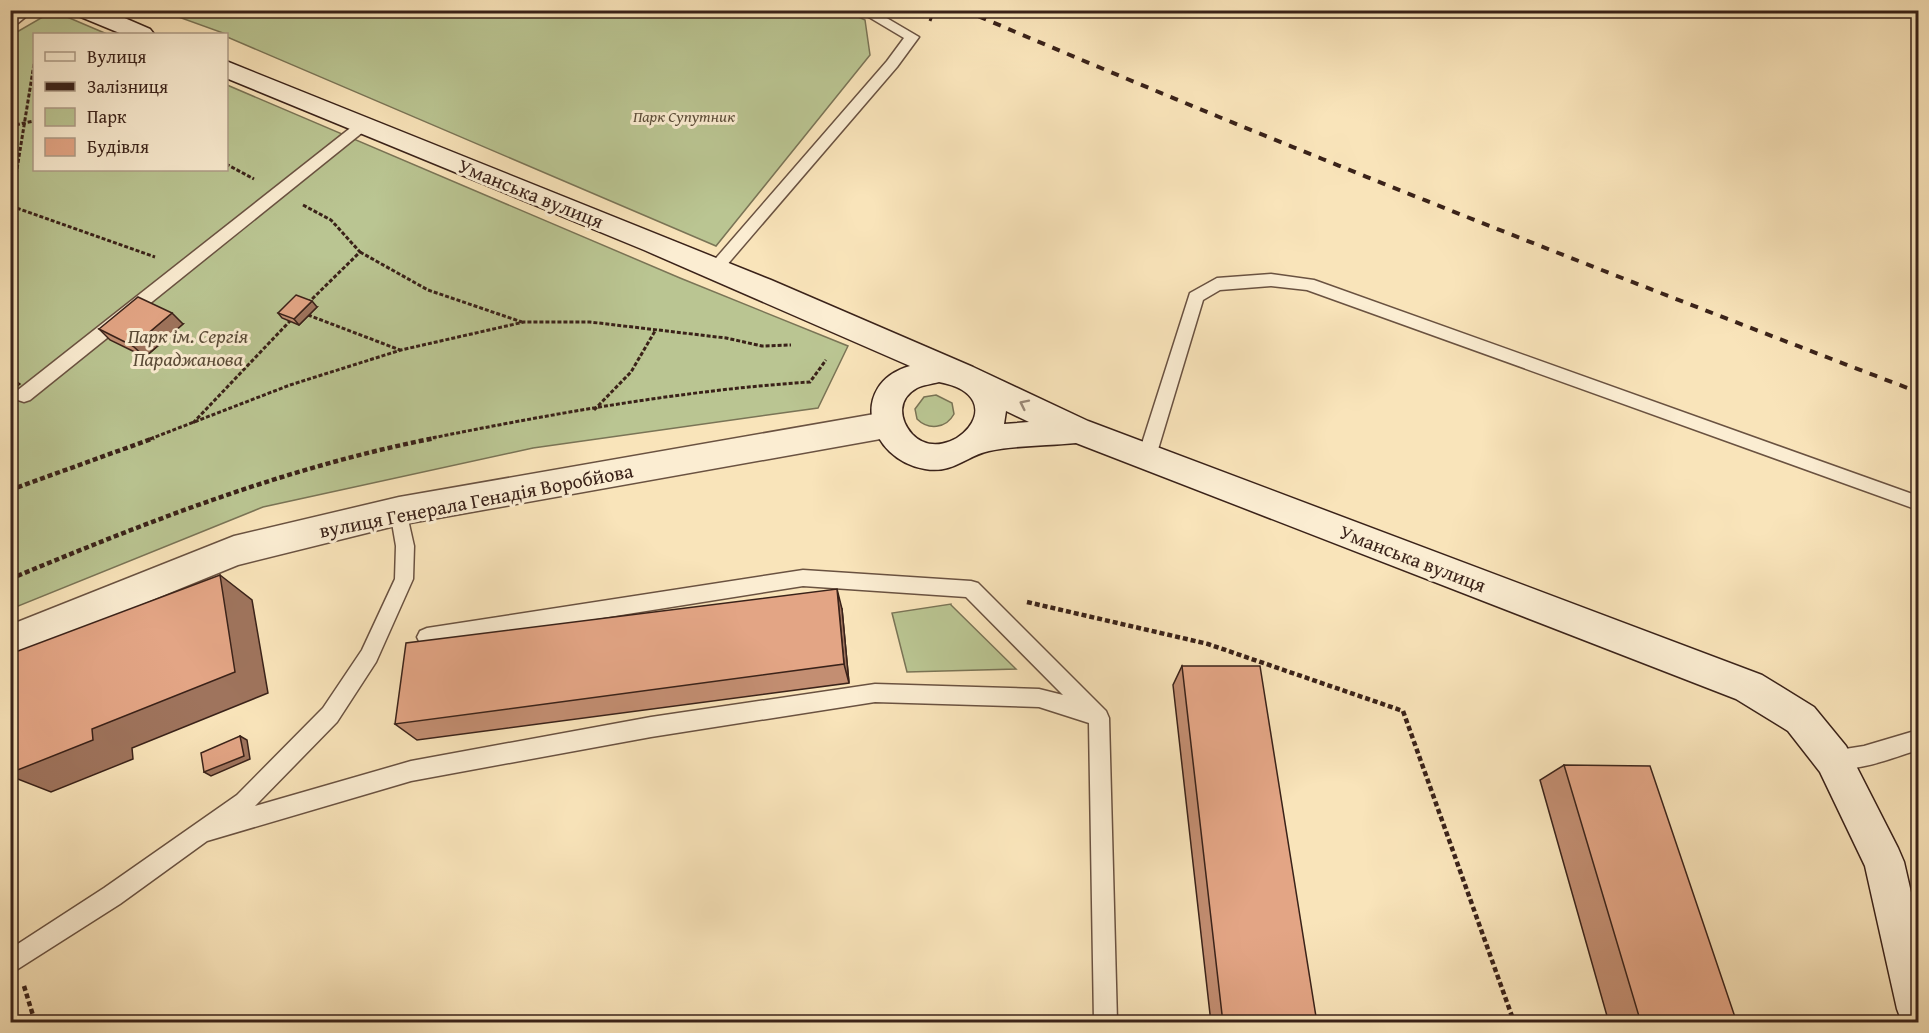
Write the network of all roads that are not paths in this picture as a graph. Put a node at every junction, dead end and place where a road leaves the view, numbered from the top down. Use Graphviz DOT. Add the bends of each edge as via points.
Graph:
graph roads {
  1 [pos="23,10"];
  2 [pos="84,10"];
  3 [pos="863,10"];
  4 [pos="10,18"];
  5 [pos="140,33"];
  6 [pos="228,70"];
  7 [pos="363,125"];
  8 [pos="715,268"];
  9 [pos="834,321"];
  10 [pos="970,379"];
  11 [pos="24,395"];
  12 [pos="886,415"];
  13 [pos="1077,430"];
  14 [pos="981,439"];
  15 [pos="1147,456"];
  16 [pos="1918,503"];
  17 [pos="399,511"];
  18 [pos="427,637"];
  19 [pos="10,642"];
  20 [pos="1099,718"];
  21 [pos="1918,740"];
  22 [pos="1833,759"];
  23 [pos="202,832"];
  24 [pos="13,961"];
  25 [pos="1918,1009"];
  26 [pos="1106,1023"];
  1 -- 4 [label="street"];
  2 -- 5 [label="street"];
  3 -- 8 [label="lane" via="912,37"];
  6 -- 7 [label="street, Уманська вулиця"];
  7 -- 8 [label="street, Уманська вулиця"];
  7 -- 11 [label="lane"];
  8 -- 9 [label="street, Уманська вулиця"];
  9 -- 10 [label="street, Уманська вулиця"];
  9 -- 12 [label="street, Уманська вулиця" via="868,348 882,371"];
  10 -- 12 [label="street" via="955,372 922,372 894,390"];
  13 -- 10 [label="street, Уманська вулиця, one-way"];
  10 -- 14 [label="street" via="982,388 992,413"];
  12 -- 14 [label="street" via="891,436 916,453 935,456 960,452"];
  12 -- 17 [label="street, вулиця Генерала Генадія Воробйова"];
  13 -- 14 [label="street, Уманська вулиця"];
  13 -- 15 [label="street, Уманська вулиця"];
  15 -- 16 [label="lane" via="1197,297 1217,284 1271,280 1308,284"];
  15 -- 22 [label="street, Уманська вулиця" via="1749,687 1801,719"];
  17 -- 19 [label="street, вулиця Генерала Генадія Воробйова" via="234,551"];
  17 -- 23 [label="lane" via="405,546 404,579 369,656 330,716 244,802"];
  18 -- 20 [label="lane" via="803,578 971,589"];
  20 -- 23 [label="lane" via="1039,698 875,693 651,727 411,771"];
  20 -- 26 [label="lane"];
  21 -- 22 [label="lane" via="1864,756"];
  22 -- 25 [label="street, Уманська вулиця" via="1884,861"];
  23 -- 24 [label="lane"];
}
